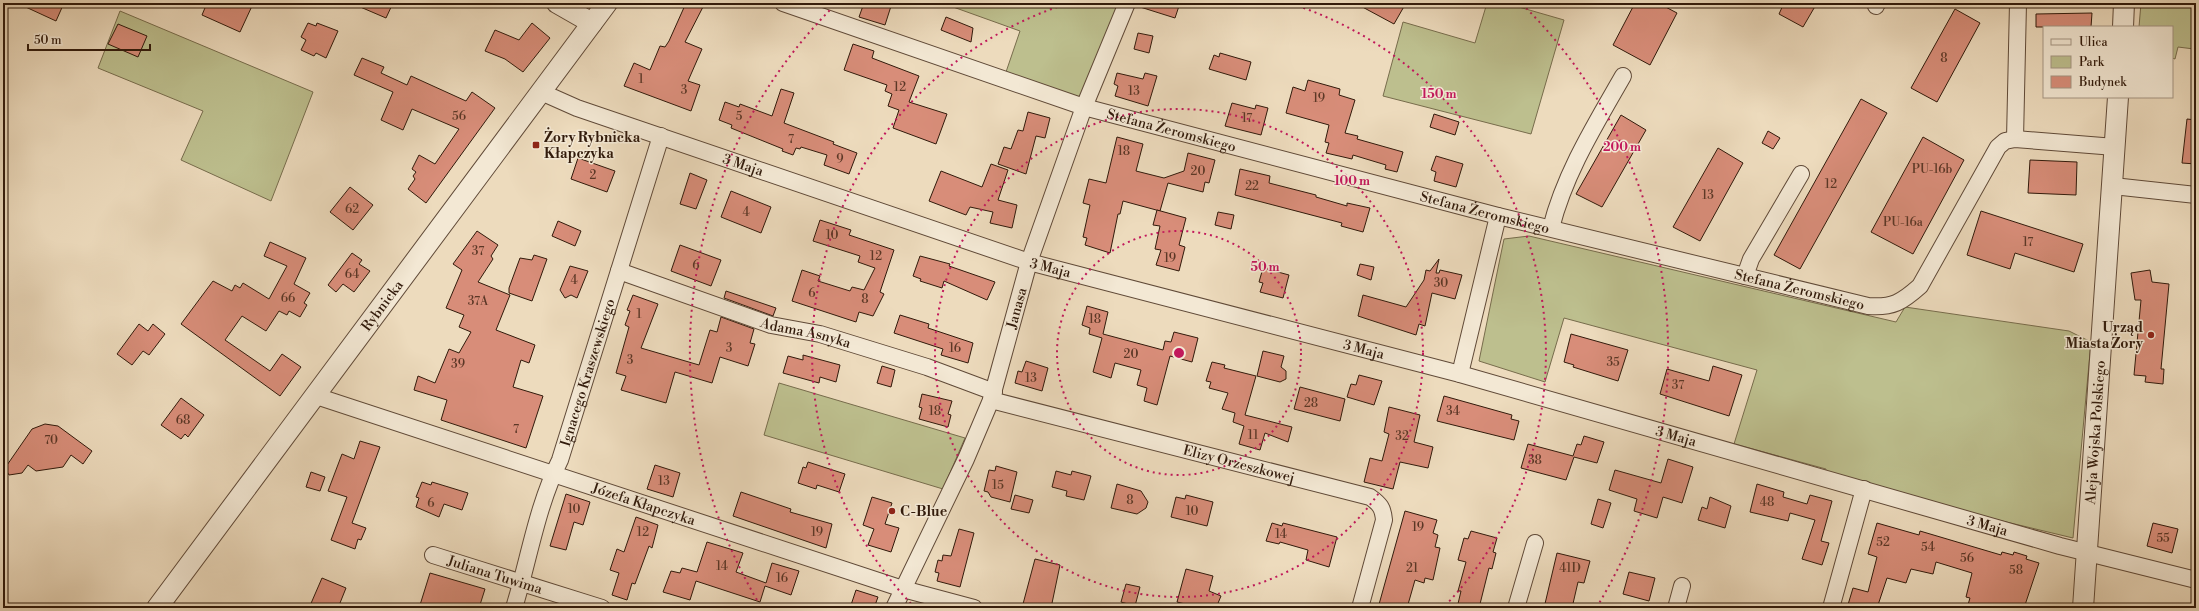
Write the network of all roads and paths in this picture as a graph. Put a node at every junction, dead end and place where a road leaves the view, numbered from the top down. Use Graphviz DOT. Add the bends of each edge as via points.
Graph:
graph roads {
  1 [pos="556,3"];
  2 [pos="607,3"];
  3 [pos="783,3"];
  4 [pos="1127,3"];
  5 [pos="2018,3"];
  6 [pos="2124,3"];
  7 [pos="592,23"];
  8 [pos="2123,26"];
  9 [pos="1623,76"];
  10 [pos="541,92"];
  11 [pos="2118,98"];
  12 [pos="1084,107"];
  13 [pos="661,136"];
  14 [pos="2015,139"];
  15 [pos="2115,147"];
  16 [pos="1801,174"];
  17 [pos="2113,186"];
  18 [pos="2196,195"];
  19 [pos="1498,216"];
  20 [pos="1551,228"];
  21 [pos="1029,262"];
  22 [pos="619,272"];
  23 [pos="1746,276"];
  24 [pos="1460,374"];
  25 [pos="316,396"];
  26 [pos="992,396"];
  27 [pos="553,474"];
  28 [pos="1864,489"];
  29 [pos="1535,543"];
  30 [pos="2087,554"];
  31 [pos="433,555"];
  32 [pos="2196,580"];
  33 [pos="522,583"];
  34 [pos="1682,586"];
  35 [pos="903,589"];
  36 [pos="157,608"];
  37 [pos="514,608"];
  38 [pos="602,608"];
  39 [pos="894,608"];
  40 [pos="974,608"];
  41 [pos="1360,608"];
  42 [pos="1516,608"];
  43 [pos="1676,608"];
  44 [pos="1831,608"];
  45 [pos="2083,608"];
  1 -- 7 [label="street"];
  2 -- 7 [label="street, Rybnicka"];
  3 -- 12 [label="street, Stefana Żeromskiego"];
  4 -- 12 [label="street, Janasa"];
  5 -- 14 [label="street"];
  6 -- 8 [label="street"];
  7 -- 10 [label="street, Rybnicka"];
  9 -- 20 [label="street" via="1578,154 1556,208"];
  10 -- 13 [label="street, 3 Maja" via="578,108"];
  10 -- 25 [label="street, Rybnicka"];
  11 -- 15 [label="street, Aleja Wojska Polskiego"];
  12 -- 19 [label="street, Stefana Żeromskiego"];
  12 -- 21 [label="street, Janasa"];
  13 -- 21 [label="street, 3 Maja"];
  13 -- 22 [label="street, Ignacego Kraszewskiego"];
  14 -- 15 [label="street"];
  14 -- 23 [label="street, Stefana Żeromskiego" via="2005,141 1998,147 1920,286 1905,300 1883,307 1868,306"];
  15 -- 17 [label="street, Aleja Wojska Polskiego"];
  16 -- 23 [label="street" via="1751,259"];
  17 -- 18 [label="street"];
  17 -- 30 [label="street, Aleja Wojska Polskiego"];
  19 -- 20 [label="street, Stefana Żeromskiego"];
  19 -- 24 [label="street"];
  20 -- 23 [label="street, Stefana Żeromskiego"];
  21 -- 24 [label="street, 3 Maja"];
  21 -- 26 [label="street, Janasa"];
  22 -- 26 [label="street, Adama Asnyka" via="771,324 820,334 928,368"];
  22 -- 27 [label="street, Ignacego Kraszewskiego" via="560,460"];
  24 -- 28 [label="street, 3 Maja"];
  25 -- 27 [label="street, Józefa Kłapczyka"];
  25 -- 36 [label="street, Rybnicka"];
  26 -- 35 [label="street, Janasa" via="966,459"];
  26 -- 41 [label="street, Elizy Orzeszkowej" via="1370,497 1380,504 1384,520"];
  27 -- 33 [label="street, Ignacego Kraszewskiego" via="526,559"];
  27 -- 35 [label="street, Józefa Kłapczyka"];
  28 -- 30 [label="street, 3 Maja"];
  28 -- 44 [label="street"];
  29 -- 42 [label="street"];
  30 -- 32 [label="street, 3 Maja"];
  30 -- 45 [label="street, Aleja Wojska Polskiego"];
  31 -- 33 [label="street, Juliana Tuwima"];
  33 -- 37 [label="street, Ignacego Kraszewskiego"];
  33 -- 38 [label="street, Juliana Tuwima"];
  34 -- 43 [label="street"];
  35 -- 39 [label="street, Janasa"];
  35 -- 40 [label="street, Józefa Kłapczyka"];
}
